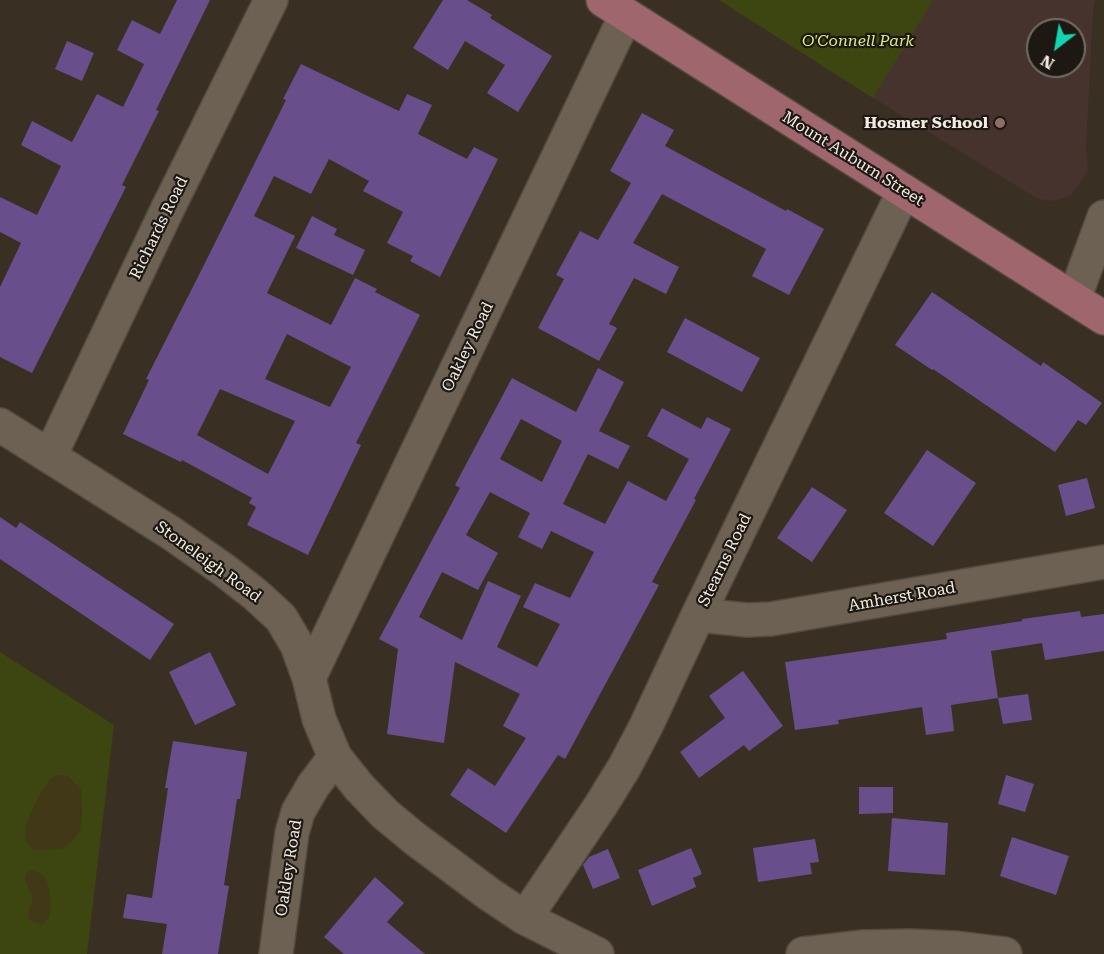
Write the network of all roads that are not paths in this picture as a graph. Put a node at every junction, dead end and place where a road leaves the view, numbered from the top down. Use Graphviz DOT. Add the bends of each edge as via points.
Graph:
graph roads {
  1 [pos="271,0"];
  2 [pos="614,8"];
  3 [pos="904,191"];
  4 [pos="1104,217"];
  5 [pos="1074,299"];
  6 [pos="1104,318"];
  7 [pos="0,426"];
  8 [pos="50,456"];
  9 [pos="1104,562"];
  10 [pos="698,615"];
  11 [pos="309,678"];
  12 [pos="335,756"];
  13 [pos="525,918"];
  14 [pos="276,954"];
  15 [pos="597,954"];
  16 [pos="802,954"];
  17 [pos="1005,954"];
  1 -- 8 [label="street, Richards Road"];
  2 -- 3 [label="main road, Mount Auburn Street"];
  2 -- 11 [label="street, Oakley Road"];
  3 -- 5 [label="main road, Mount Auburn Street"];
  3 -- 10 [label="street, Stearns Road"];
  4 -- 5 [label="street"];
  5 -- 6 [label="main road, Mount Auburn Street"];
  7 -- 8 [label="street, Stoneleigh Road"];
  8 -- 11 [label="street, Stoneleigh Road" via="171,533 256,595 280,618 297,645"];
  9 -- 10 [label="street, Amherst Road" via="771,619"];
  10 -- 13 [label="street, Stearns Road" via="625,766"];
  11 -- 12 [label="street, Stoneleigh Road" via="319,719"];
  12 -- 13 [label="street, Stoneleigh Road" via="385,814"];
  12 -- 14 [label="street, Oakley Road" via="298,812"];
  13 -- 15 [label="street, Stoneleigh Road"];
  16 -- 17 [label="street" via="910,946"];
}
